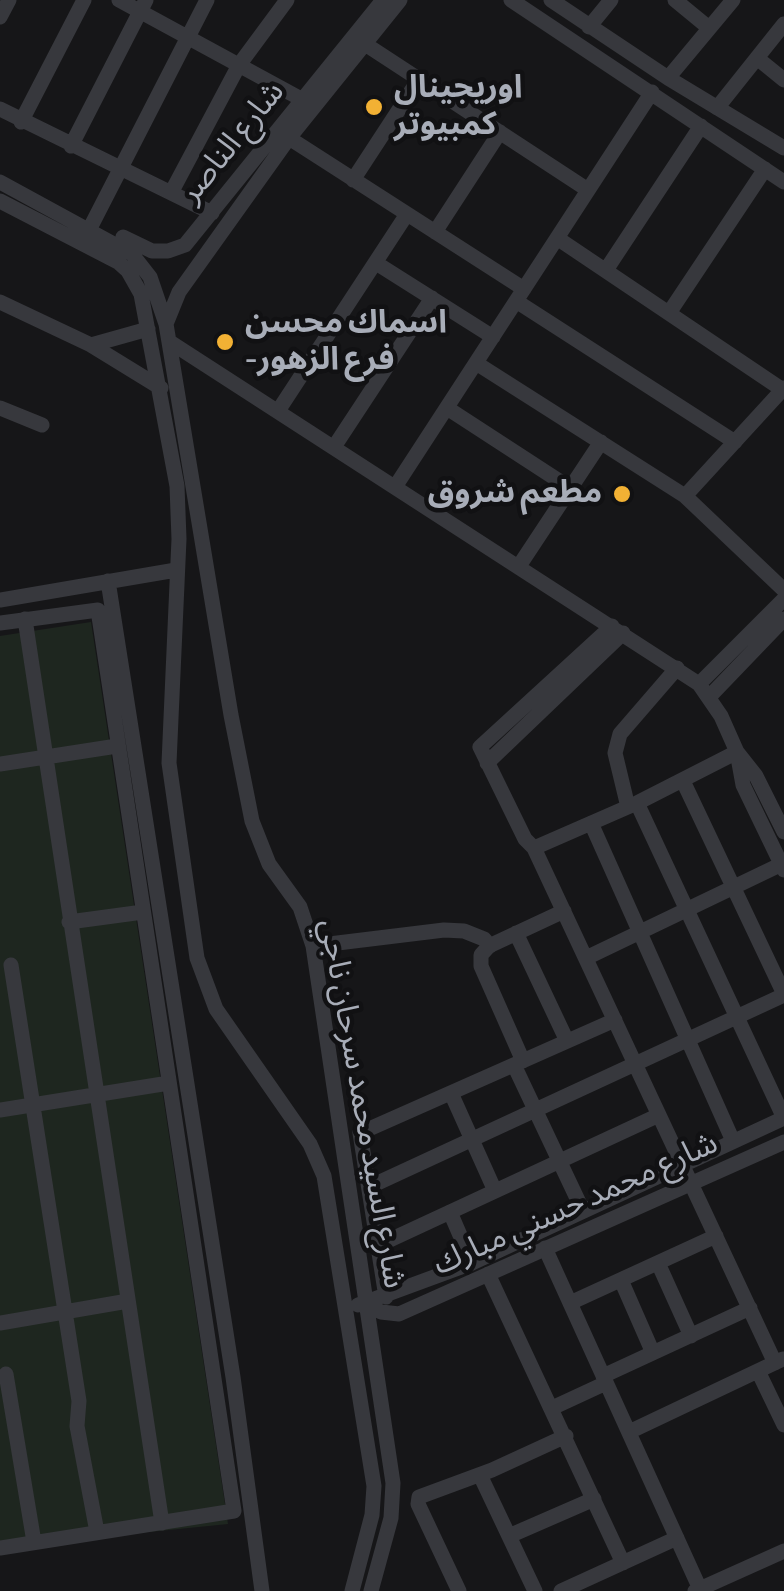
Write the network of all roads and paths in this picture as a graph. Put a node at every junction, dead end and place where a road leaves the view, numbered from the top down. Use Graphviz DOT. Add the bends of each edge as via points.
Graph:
graph roads {
  1 [pos="9,0"];
  2 [pos="84,0"];
  3 [pos="119,0"];
  4 [pos="207,0"];
  5 [pos="287,0"];
  6 [pos="382,0"];
  7 [pos="400,0"];
  8 [pos="511,0"];
  9 [pos="551,0"];
  10 [pos="611,0"];
  11 [pos="676,0"];
  12 [pos="732,0"];
  13 [pos="143,6"];
  14 [pos="0,18"];
  15 [pos="784,24"];
  16 [pos="589,27"];
  17 [pos="709,28"];
  18 [pos="188,37"];
  19 [pos="365,44"];
  20 [pos="758,58"];
  21 [pos="239,65"];
  22 [pos="668,78"];
  23 [pos="419,80"];
  24 [pos="784,80"];
  25 [pos="652,92"];
  26 [pos="303,100"];
  27 [pos="717,108"];
  28 [pos="0,109"];
  29 [pos="22,122"];
  30 [pos="702,126"];
  31 [pos="500,132"];
  32 [pos="289,138"];
  33 [pos="71,146"];
  34 [pos="784,148"];
  35 [pos="120,169"];
  36 [pos="766,170"];
  37 [pos="353,180"];
  38 [pos="0,182"];
  39 [pos="784,182"];
  40 [pos="588,190"];
  41 [pos="171,193"];
  42 [pos="0,201"];
  43 [pos="24,204"];
  44 [pos="212,213"];
  45 [pos="408,214"];
  46 [pos="91,231"];
  47 [pos="435,232"];
  48 [pos="558,238"];
  49 [pos="376,263"];
  50 [pos="606,270"];
  51 [pos="520,295"];
  52 [pos="432,298"];
  53 [pos="0,302"];
  54 [pos="669,313"];
  55 [pos="166,324"];
  56 [pos="148,328"];
  57 [pos="493,336"];
  58 [pos="170,342"];
  59 [pos="91,346"];
  60 [pos="476,363"];
  61 [pos="161,388"];
  62 [pos="783,389"];
  63 [pos="0,408"];
  64 [pos="446,408"];
  65 [pos="278,411"];
  66 [pos="42,425"];
  67 [pos="601,442"];
  68 [pos="735,442"];
  69 [pos="334,447"];
  70 [pos="396,487"];
  71 [pos="570,488"];
  72 [pos="685,496"];
  73 [pos="199,523"];
  74 [pos="179,528"];
  75 [pos="519,566"];
  76 [pos="176,570"];
  77 [pos="108,581"];
  78 [pos="784,590"];
  79 [pos="784,599"];
  80 [pos="0,600"];
  81 [pos="784,618"];
  82 [pos="25,619"];
  83 [pos="0,623"];
  84 [pos="618,630"];
  85 [pos="677,668"];
  86 [pos="705,690"];
  87 [pos="117,746"];
  88 [pos="736,752"];
  89 [pos="45,758"];
  90 [pos="0,764"];
  91 [pos="684,780"];
  92 [pos="633,805"];
  93 [pos="591,823"];
  94 [pos="784,832"];
  95 [pos="534,848"];
  96 [pos="783,866"];
  97 [pos="734,886"];
  98 [pos="686,909"];
  99 [pos="564,911"];
  100 [pos="143,912"];
  101 [pos="69,922"];
  102 [pos="640,932"];
  103 [pos="516,934"];
  104 [pos="313,946"];
  105 [pos="490,946"];
  106 [pos="586,958"];
  107 [pos="12,966"];
  108 [pos="784,994"];
  109 [pos="736,1017"];
  110 [pos="615,1020"];
  111 [pos="688,1039"];
  112 [pos="567,1041"];
  113 [pos="519,1063"];
  114 [pos="635,1064"];
  115 [pos="169,1083"];
  116 [pos="95,1093"];
  117 [pos="451,1093"];
  118 [pos="33,1104"];
  119 [pos="0,1110"];
  120 [pos="536,1110"];
  121 [pos="659,1114"];
  122 [pos="784,1118"];
  123 [pos="472,1139"];
  124 [pos="733,1142"];
  125 [pos="784,1142"];
  126 [pos="187,1150"];
  127 [pos="560,1161"];
  128 [pos="682,1165"];
  129 [pos="692,1184"];
  130 [pos="369,1187"];
  131 [pos="495,1190"];
  132 [pos="583,1211"];
  133 [pos="450,1212"];
  134 [pos="716,1236"];
  135 [pos="379,1245"];
  136 [pos="545,1248"];
  137 [pos="472,1263"];
  138 [pos="658,1263"];
  139 [pos="488,1274"];
  140 [pos="621,1280"];
  141 [pos="386,1296"];
  142 [pos="128,1301"];
  143 [pos="368,1304"];
  144 [pos="570,1304"];
  145 [pos="346,1307"];
  146 [pos="750,1308"];
  147 [pos="64,1312"];
  148 [pos="0,1323"];
  149 [pos="690,1336"];
  150 [pos="653,1353"];
  151 [pos="780,1361"];
  152 [pos="758,1372"];
  153 [pos="6,1374"];
  154 [pos="605,1380"];
  155 [pos="552,1408"];
  156 [pos="784,1425"];
  157 [pos="629,1432"];
  158 [pos="566,1436"];
  159 [pos="480,1474"];
  160 [pos="594,1499"];
  161 [pos="162,1523"];
  162 [pos="97,1532"];
  163 [pos="509,1536"];
  164 [pos="677,1538"];
  165 [pos="34,1542"];
  166 [pos="0,1548"];
  167 [pos="784,1550"];
  168 [pos="623,1563"];
  169 [pos="598,1574"];
  170 [pos="568,1590"];
  171 [pos="698,1590"];
  172 [pos="262,1591"];
  173 [pos="352,1591"];
  174 [pos="371,1591"];
  175 [pos="460,1591"];
  176 [pos="535,1591"];
  177 [pos="605,1591"];
  1 -- 14 [label="street"];
  2 -- 29 [label="street"];
  3 -- 13 [label="street"];
  4 -- 18 [label="street"];
  5 -- 21 [label="street"];
  6 -- 26 [label="street, شارع الناصر"];
  7 -- 19 [label="street, شارع الناصر"];
  8 -- 25 [label="street"];
  9 -- 16 [label="street"];
  10 -- 16 [label="street"];
  11 -- 17 [label="street"];
  12 -- 17 [label="street"];
  13 -- 18 [label="street"];
  13 -- 33 [label="street"];
  15 -- 20 [label="street"];
  16 -- 22 [label="street"];
  17 -- 22 [label="street"];
  18 -- 21 [label="street"];
  18 -- 35 [label="street"];
  19 -- 23 [label="street"];
  19 -- 32 [label="street, شارع الناصر"];
  20 -- 24 [label="street"];
  20 -- 27 [label="street"];
  21 -- 26 [label="street"];
  21 -- 41 [label="street"];
  22 -- 27 [label="street"];
  23 -- 31 [label="street"];
  23 -- 37 [label="street"];
  25 -- 30 [label="street"];
  25 -- 40 [label="street"];
  26 -- 44 [label="street, شارع الناصر"];
  27 -- 34 [label="street"];
  28 -- 29 [label="street"];
  29 -- 33 [label="street"];
  30 -- 36 [label="street"];
  30 -- 50 [label="street"];
  31 -- 40 [label="street"];
  31 -- 47 [label="street"];
  32 -- 37 [label="street"];
  32 -- 55 [label="street, شارع الناصر" via="179,292"];
  33 -- 35 [label="street"];
  35 -- 41 [label="street"];
  35 -- 46 [label="street"];
  36 -- 39 [label="street"];
  36 -- 54 [label="street"];
  37 -- 45 [label="street"];
  38 -- 43 [label="street"];
  40 -- 48 [label="street"];
  41 -- 44 [label="street"];
  42 -- 43 [label="street"];
  43 -- 46 [label="street"];
  43 -- 56 [label="street, شارع السيد محمد سرحان ناجي" via="128,271"];
  44 -- 46 [label="street, شارع الناصر" via="185,245 168,251"];
  45 -- 47 [label="street"];
  45 -- 49 [label="street"];
  46 -- 55 [label="street, شارع السيد محمد سرحان ناجي" via="139,260"];
  47 -- 51 [label="street"];
  48 -- 50 [label="street"];
  48 -- 51 [label="street"];
  49 -- 52 [label="street"];
  49 -- 65 [label="street"];
  50 -- 54 [label="street"];
  51 -- 57 [label="street"];
  51 -- 68 [label="street"];
  52 -- 57 [label="street"];
  52 -- 69 [label="street"];
  53 -- 59 [label="street"];
  54 -- 62 [label="street"];
  55 -- 58 [label="street, شارع السيد محمد سرحان ناجي"];
  56 -- 59 [label="street"];
  56 -- 61 [label="street, شارع السيد محمد سرحان ناجي"];
  57 -- 60 [label="street"];
  58 -- 65 [label="street"];
  58 -- 73 [label="street, شارع السيد محمد سرحان ناجي"];
  59 -- 61 [label="street"];
  60 -- 64 [label="street"];
  60 -- 67 [label="street"];
  61 -- 74 [label="street, شارع السيد محمد سرحان ناجي"];
  62 -- 68 [label="street"];
  63 -- 66 [label="street"];
  64 -- 70 [label="street"];
  64 -- 71 [label="street"];
  65 -- 69 [label="street"];
  67 -- 71 [label="street"];
  67 -- 72 [label="street"];
  68 -- 72 [label="street"];
  69 -- 70 [label="street"];
  70 -- 75 [label="street"];
  71 -- 75 [label="street"];
  72 -- 78 [label="street"];
  73 -- 74 [label="street"];
  73 -- 104 [label="street, شارع السيد محمد سرحان ناجي" via="255,832 300,907"];
  74 -- 76 [label="street, شارع السيد محمد سرحان ناجي"];
  75 -- 84 [label="street"];
  76 -- 77 [label="street"];
  76 -- 145 [label="street, شارع السيد محمد سرحان ناجي" via="169,763 197,958 216,1009 316,1154"];
  77 -- 80 [label="street"];
  77 -- 126 [label="street"];
  79 -- 86 [label="street"];
  81 -- 86 [label="street"];
  82 -- 83 [label="street"];
  82 -- 87 [label="street" via="98,610"];
  82 -- 89 [label="street"];
  84 -- 85 [label="street"];
  84 -- 95 [label="street" via="484,755"];
  85 -- 86 [label="street"];
  85 -- 92 [label="street" via="620,734 615,753"];
  86 -- 88 [label="street"];
  87 -- 89 [label="street"];
  87 -- 100 [label="street"];
  88 -- 91 [label="street"];
  88 -- 94 [label="street"];
  88 -- 96 [label="street" via="742,785"];
  89 -- 90 [label="street"];
  89 -- 101 [label="street"];
  91 -- 92 [label="street"];
  91 -- 97 [label="street"];
  92 -- 93 [label="street"];
  92 -- 98 [label="street"];
  93 -- 95 [label="street"];
  93 -- 102 [label="street"];
  95 -- 99 [label="street"];
  96 -- 97 [label="street"];
  97 -- 98 [label="street"];
  97 -- 108 [label="street"];
  98 -- 102 [label="street"];
  98 -- 109 [label="street"];
  99 -- 103 [label="street"];
  99 -- 106 [label="street"];
  100 -- 101 [label="street"];
  100 -- 115 [label="street"];
  101 -- 116 [label="street"];
  102 -- 106 [label="street"];
  102 -- 111 [label="street"];
  103 -- 105 [label="street"];
  103 -- 112 [label="street"];
  104 -- 105 [label="street" via="444,930 464,931"];
  104 -- 143 [label="street, شارع السيد محمد سرحان ناجي"];
  105 -- 113 [label="street" via="481,966"];
  106 -- 110 [label="street"];
  107 -- 118 [label="street"];
  108 -- 109 [label="street"];
  109 -- 111 [label="street"];
  109 -- 122 [label="street"];
  110 -- 112 [label="street"];
  110 -- 114 [label="street"];
  111 -- 114 [label="street"];
  111 -- 124 [label="street"];
  112 -- 113 [label="street"];
  113 -- 117 [label="street"];
  113 -- 120 [label="street"];
  114 -- 120 [label="street"];
  114 -- 121 [label="street"];
  115 -- 116 [label="street"];
  115 -- 126 [label="street"];
  116 -- 118 [label="street"];
  116 -- 142 [label="street"];
  117 -- 123 [label="street"];
  117 -- 130 [label="street" via="360,1133"];
  118 -- 119 [label="street"];
  118 -- 147 [label="street"];
  120 -- 123 [label="street"];
  120 -- 127 [label="street"];
  121 -- 127 [label="street"];
  121 -- 128 [label="street"];
  122 -- 124 [label="street, شارع محمد حسني مبارك"];
  123 -- 130 [label="street"];
  123 -- 131 [label="street"];
  124 -- 128 [label="street, شارع محمد حسني مبارك"];
  125 -- 129 [label="street, شارع محمد حسني مبارك"];
  126 -- 161 [label="street" via="234,1511"];
  126 -- 172 [label="street" via="241,1429"];
  127 -- 131 [label="street"];
  127 -- 132 [label="street"];
  128 -- 129 [label="street"];
  128 -- 132 [label="street, شارع محمد حسني مبارك"];
  129 -- 134 [label="street"];
  129 -- 136 [label="street, شارع محمد حسني مبارك"];
  130 -- 135 [label="street"];
  131 -- 133 [label="street"];
  132 -- 137 [label="street, شارع محمد حسني مبارك"];
  133 -- 135 [label="street"];
  133 -- 137 [label="street"];
  134 -- 138 [label="street"];
  134 -- 146 [label="street"];
  135 -- 141 [label="street"];
  136 -- 139 [label="street, شارع محمد حسني مبارك"];
  136 -- 144 [label="street"];
  137 -- 141 [label="street, شارع محمد حسني مبارك"];
  138 -- 140 [label="street"];
  138 -- 149 [label="street"];
  139 -- 143 [label="street, شارع محمد حسني مبارك" via="399,1314"];
  139 -- 155 [label="street"];
  140 -- 144 [label="street"];
  140 -- 150 [label="street"];
  141 -- 143 [label="street, شارع محمد حسني مبارك"];
  142 -- 147 [label="street"];
  142 -- 161 [label="street"];
  143 -- 145 [label="street"];
  143 -- 174 [label="street, شارع السيد محمد سرحان ناجي" via="394,1483"];
  144 -- 154 [label="street"];
  145 -- 173 [label="street, شارع السيد محمد سرحان ناجي" via="374,1486"];
  146 -- 149 [label="street"];
  146 -- 151 [label="street"];
  147 -- 148 [label="street"];
  147 -- 162 [label="street"];
  149 -- 150 [label="street"];
  150 -- 154 [label="street"];
  151 -- 152 [label="street"];
  152 -- 156 [label="street"];
  152 -- 157 [label="street"];
  153 -- 165 [label="street"];
  154 -- 155 [label="street"];
  154 -- 157 [label="street"];
  155 -- 158 [label="street"];
  157 -- 164 [label="street"];
  158 -- 159 [label="street"];
  158 -- 160 [label="street"];
  159 -- 163 [label="street"];
  159 -- 175 [label="street" via="418,1502"];
  160 -- 163 [label="street"];
  160 -- 168 [label="street"];
  161 -- 162 [label="street"];
  162 -- 165 [label="street"];
  163 -- 176 [label="street"];
  164 -- 168 [label="street"];
  164 -- 171 [label="street"];
  165 -- 166 [label="street"];
  167 -- 171 [label="street"];
  168 -- 169 [label="street"];
  169 -- 170 [label="street"];
  169 -- 177 [label="street"];
}
